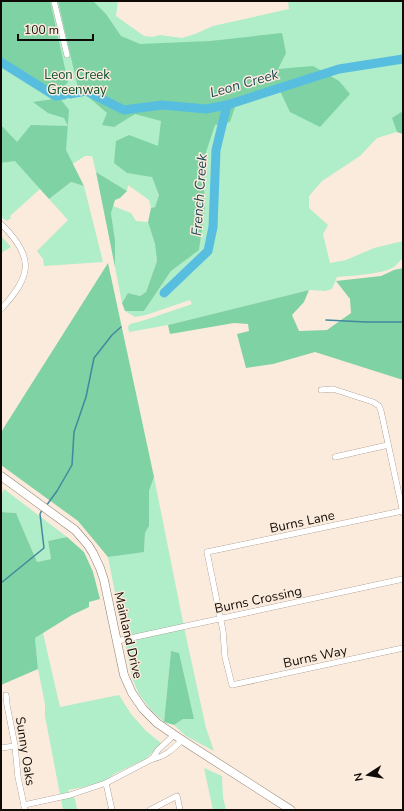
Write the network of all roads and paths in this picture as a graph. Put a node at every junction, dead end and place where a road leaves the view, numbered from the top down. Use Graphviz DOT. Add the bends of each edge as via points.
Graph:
graph roads {
  1 [pos="54,1"];
  2 [pos="67,55"];
  3 [pos="1,224"];
  4 [pos="1,309"];
  5 [pos="321,390"];
  6 [pos="388,445"];
  7 [pos="335,456"];
  8 [pos="1,476"];
  9 [pos="403,512"];
  10 [pos="403,580"];
  11 [pos="221,618"];
  12 [pos="117,641"];
  13 [pos="403,648"];
  14 [pos="6,695"];
  15 [pos="174,735"];
  16 [pos="182,740"];
  17 [pos="15,746"];
  18 [pos="1,748"];
  19 [pos="152,759"];
  20 [pos="106,783"];
  21 [pos="25,808"];
  22 [pos="112,810"];
  23 [pos="150,810"];
  24 [pos="180,810"];
  25 [pos="291,810"];
  1 -- 2 [label="street"];
  3 -- 4 [label="street" via="18,242 25,265 25,275 20,285"];
  5 -- 6 [label="street" via="333,389 377,404 381,411"];
  6 -- 7 [label="street"];
  6 -- 9 [label="street"];
  8 -- 12 [label="main road, Mainland Drive" via="75,530 91,549 104,580"];
  9 -- 11 [label="street, Burns Lane" via="207,552"];
  10 -- 11 [label="street, Burns Crossing"];
  11 -- 12 [label="street, Burns Crossing"];
  11 -- 13 [label="street, Burns Way" via="225,657 232,685"];
  12 -- 15 [label="main road, Mainland Drive" via="124,675 137,702"];
  14 -- 17 [label="street, Sunny Oaks"];
  15 -- 16 [label="main road, Mainland Drive"];
  15 -- 19 [label="street"];
  16 -- 19 [label="street" via="170,752"];
  16 -- 25 [label="main road, Mainland Drive"];
  17 -- 18 [label="street"];
  17 -- 21 [label="street, Sunny Oaks"];
  19 -- 20 [label="street"];
  20 -- 21 [label="street"];
  20 -- 22 [label="street"];
  23 -- 24 [label="street" via="177,796"];
}
